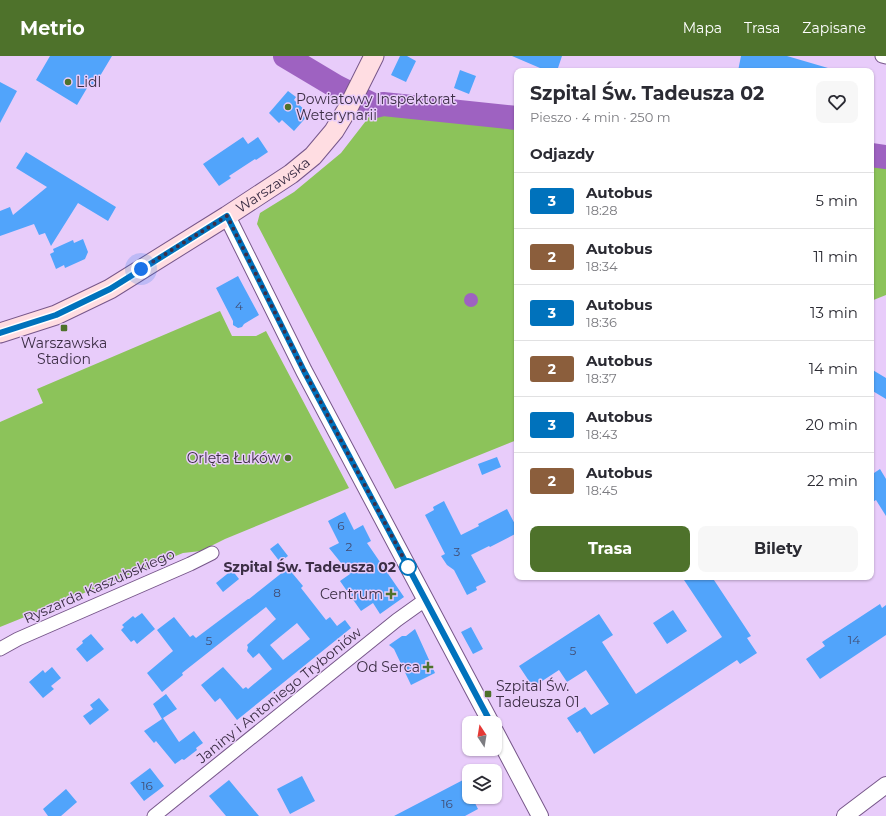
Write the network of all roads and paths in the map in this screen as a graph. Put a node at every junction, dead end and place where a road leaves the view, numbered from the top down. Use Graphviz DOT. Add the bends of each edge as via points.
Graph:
graph roads {
  1 [pos="374,56"];
  2 [pos="882,56"];
  3 [pos="886,57"];
  4 [pos="227,216"];
  5 [pos="0,333"];
  6 [pos="212,553"];
  7 [pos="425,600"];
  8 [pos="0,649"];
  9 [pos="487,716"];
  10 [pos="502,744"];
  11 [pos="886,785"];
  12 [pos="154,816"];
  13 [pos="540,816"];
  14 [pos="846,816"];
  1 -- 4 [label="main road, Warszawska" via="334,131 313,156 291,174"];
  2 -- 3 [label="street"];
  4 -- 5 [label="main road, Warszawska" via="110,289 56,315"];
  4 -- 7 [label="street" via="304,371"];
  6 -- 8 [label="street, Ryszarda Kaszubskiego"];
  7 -- 9 [label="street"];
  7 -- 12 [label="street, Janiny i Antoniego Tryboniów"];
  10 -- 13 [label="street"];
  11 -- 14 [label="street"];
}
